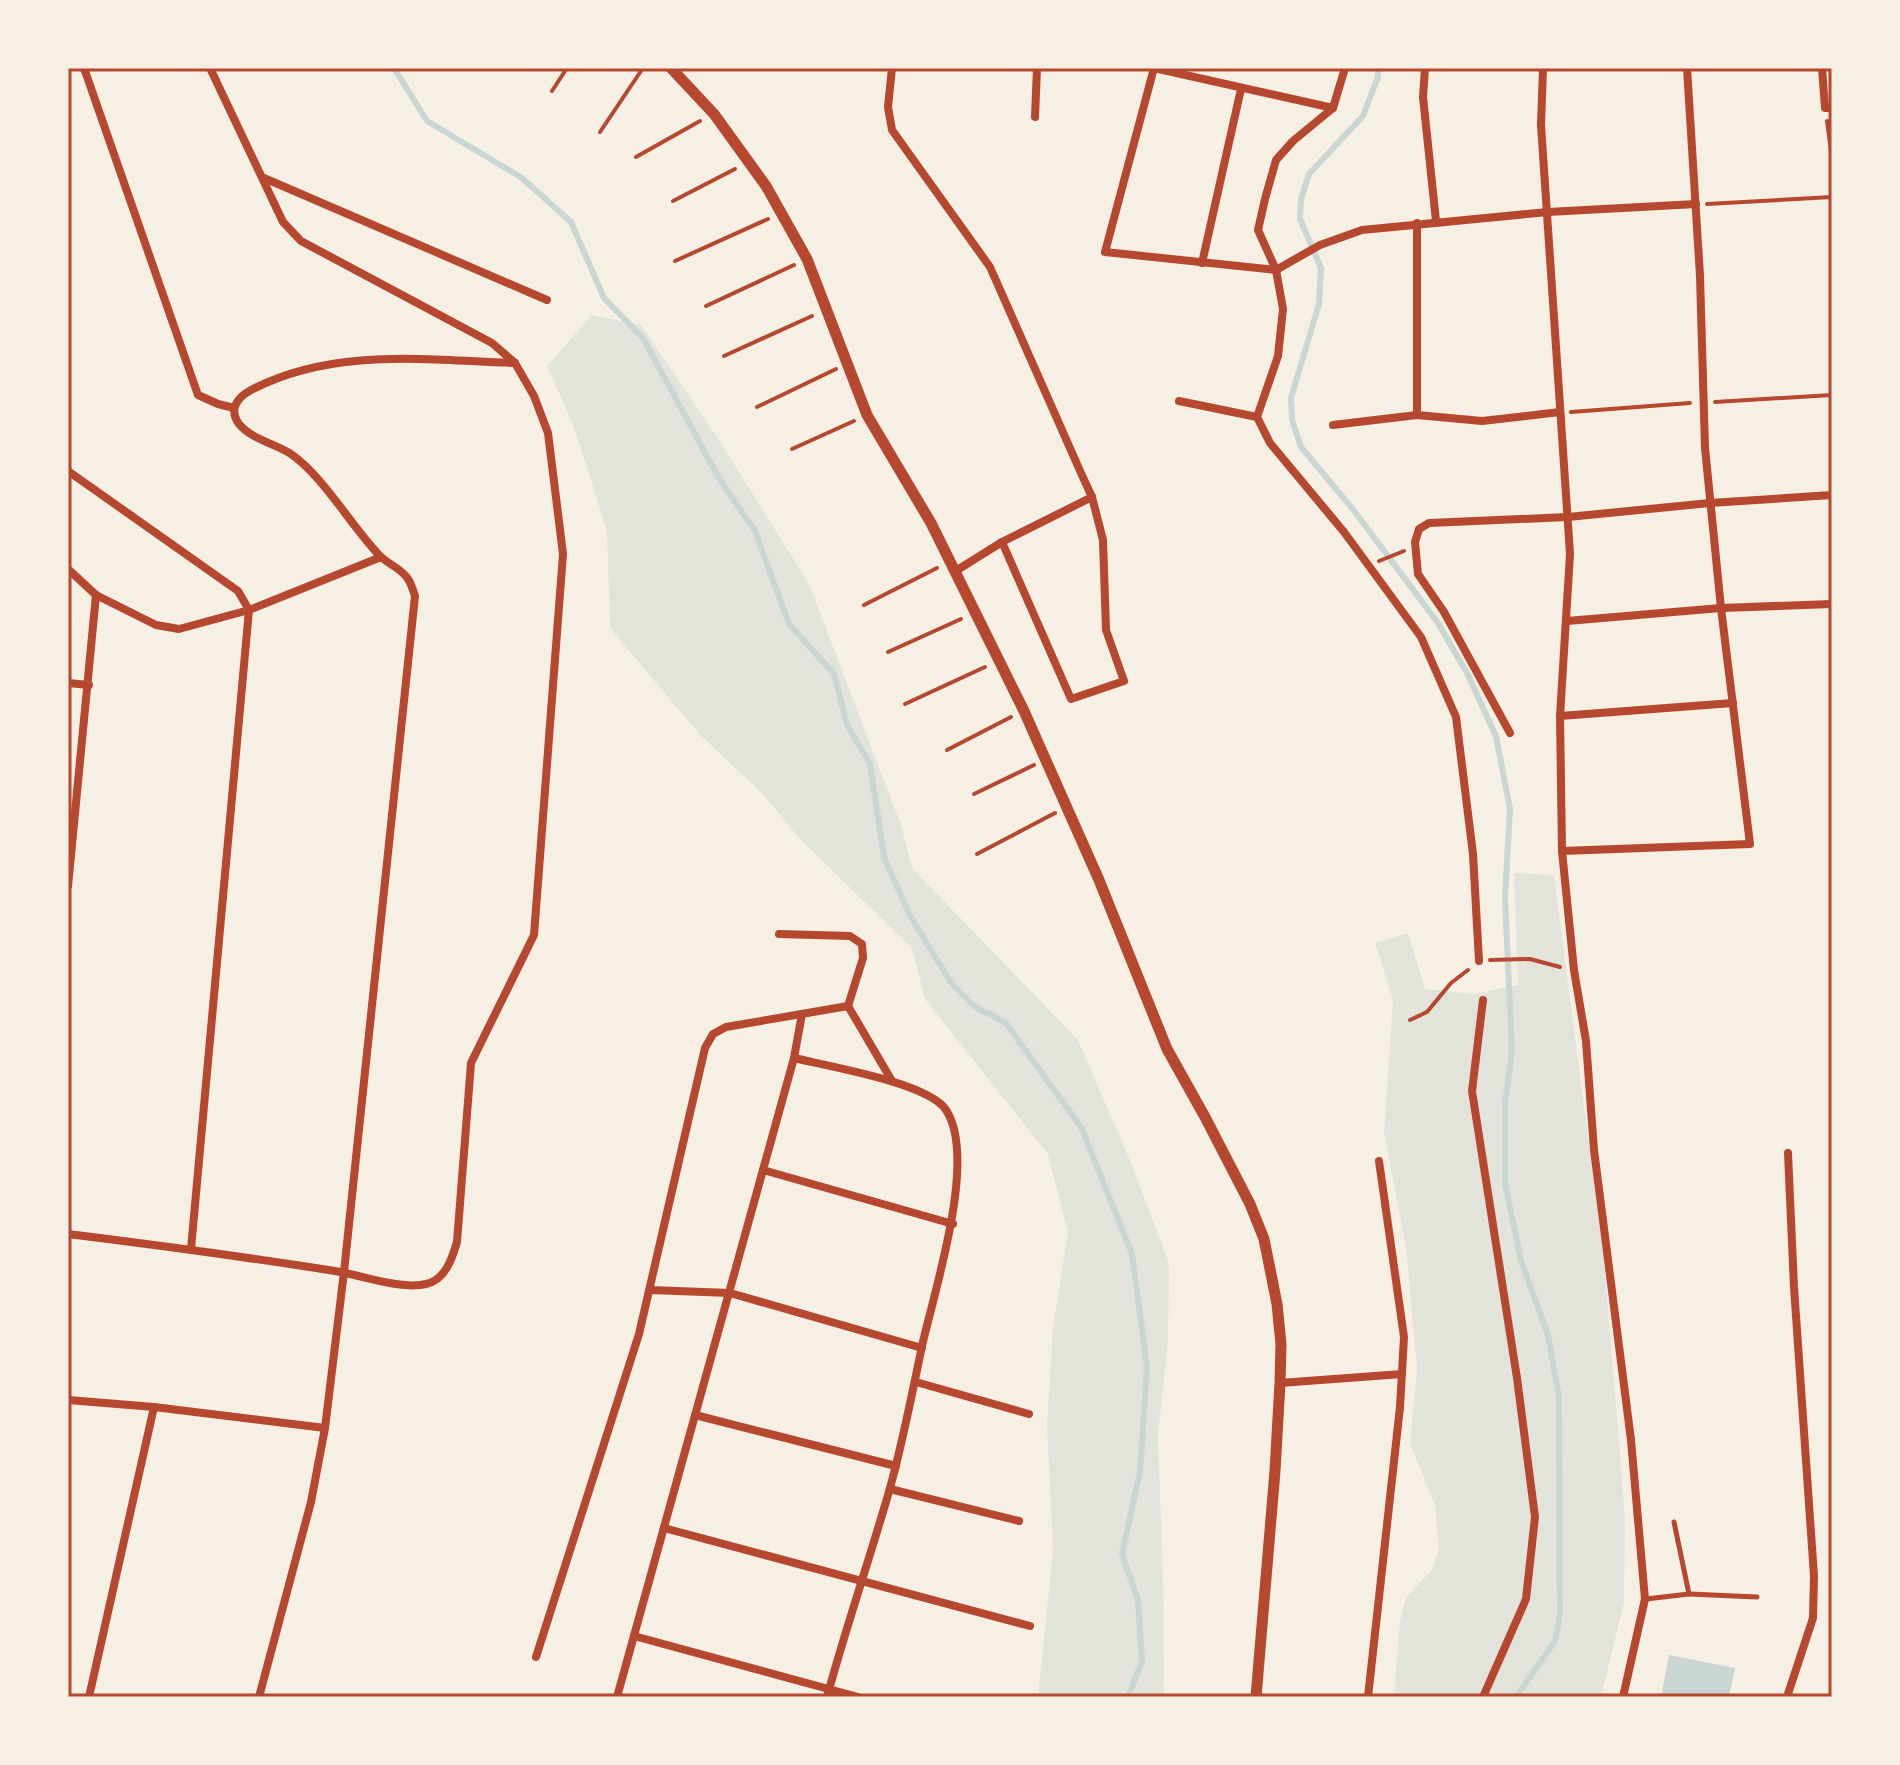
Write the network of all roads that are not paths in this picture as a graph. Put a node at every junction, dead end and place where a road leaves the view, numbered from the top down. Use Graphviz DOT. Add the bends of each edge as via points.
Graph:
graph roads {
  1 [pos="84,68"];
  2 [pos="210,68"];
  3 [pos="671,68"];
  4 [pos="892,68"];
  5 [pos="1037,68"];
  6 [pos="1154,68"];
  7 [pos="1345,68"];
  8 [pos="1425,68"];
  9 [pos="1543,68"];
  10 [pos="1687,68"];
  11 [pos="1822,68"];
  12 [pos="1241,89"];
  13 [pos="1333,108"];
  14 [pos="1829,108"];
  15 [pos="1035,117"];
  16 [pos="263,178"];
  17 [pos="1696,204"];
  18 [pos="1548,212"];
  19 [pos="1436,221"];
  20 [pos="1417,223"];
  21 [pos="1202,263"];
  22 [pos="1277,270"];
  23 [pos="547,300"];
  24 [pos="515,363"];
  25 [pos="1179,401"];
  26 [pos="234,408"];
  27 [pos="1560,412"];
  28 [pos="1417,415"];
  29 [pos="1257,417"];
  30 [pos="1333,425"];
  31 [pos="68,471"];
  32 [pos="1832,495"];
  33 [pos="1092,497"];
  34 [pos="1710,503"];
  35 [pos="1568,517"];
  36 [pos="1002,542"];
  37 [pos="381,557"];
  38 [pos="952,567"];
  39 [pos="68,569"];
  40 [pos="96,595"];
  41 [pos="1832,604"];
  42 [pos="1721,608"];
  43 [pos="249,610"];
  44 [pos="1567,621"];
  45 [pos="68,683"];
  46 [pos="89,685"];
  47 [pos="1733,703"];
  48 [pos="1560,716"];
  49 [pos="1510,733"];
  50 [pos="70,832"];
  51 [pos="1562,851"];
  52 [pos="68,886"];
  53 [pos="779,934"];
  54 [pos="1479,961"];
  55 [pos="1483,1000"];
  56 [pos="848,1006"];
  57 [pos="802,1014"];
  58 [pos="794,1058"];
  59 [pos="893,1082"];
  60 [pos="1788,1153"];
  61 [pos="1379,1161"];
  62 [pos="763,1170"];
  63 [pos="953,1224"];
  64 [pos="68,1234"];
  65 [pos="191,1249"];
  66 [pos="344,1272"];
  67 [pos="650,1290"];
  68 [pos="730,1293"];
  69 [pos="922,1348"];
  70 [pos="1402,1374"];
  71 [pos="916,1382"];
  72 [pos="1280,1383"];
  73 [pos="68,1400"];
  74 [pos="154,1407"];
  75 [pos="1029,1414"];
  76 [pos="695,1415"];
  77 [pos="325,1428"];
  78 [pos="896,1466"];
  79 [pos="890,1489"];
  80 [pos="1019,1521"];
  81 [pos="1674,1522"];
  82 [pos="664,1528"];
  83 [pos="862,1581"];
  84 [pos="1689,1594"];
  85 [pos="1757,1597"];
  86 [pos="1645,1599"];
  87 [pos="1030,1626"];
  88 [pos="634,1636"];
  89 [pos="536,1657"];
  90 [pos="828,1694"];
  91 [pos="89,1697"];
  92 [pos="259,1697"];
  93 [pos="617,1697"];
  94 [pos="858,1697"];
  95 [pos="1256,1697"];
  96 [pos="1368,1697"];
  97 [pos="1483,1697"];
  98 [pos="1623,1697"];
  99 [pos="1787,1697"];
  1 -- 26 [label="street" via="198,395"];
  2 -- 16 [label="street"];
  3 -- 38 [label="street" via="714,114 807,259 867,415"];
  4 -- 33 [label="street" via="892,130 990,267"];
  5 -- 15 [label="street"];
  6 -- 12 [label="street"];
  6 -- 21 [label="street" via="1105,252"];
  7 -- 13 [label="street"];
  8 -- 19 [label="street" via="1423,97"];
  9 -- 18 [label="street"];
  10 -- 17 [label="street"];
  11 -- 14 [label="street"];
  12 -- 13 [label="street"];
  12 -- 21 [label="street"];
  13 -- 22 [label="street" via="1276,160 1258,230"];
  16 -- 23 [label="street"];
  16 -- 24 [label="street" via="283,222 301,241 492,343"];
  17 -- 18 [label="street"];
  17 -- 34 [label="street"];
  18 -- 19 [label="street"];
  18 -- 27 [label="street"];
  19 -- 20 [label="street"];
  20 -- 22 [label="street" via="1355,231"];
  20 -- 28 [label="street"];
  21 -- 22 [label="street"];
  22 -- 29 [label="street" via="1283,309 1278,356"];
  24 -- 26 [label="street" via="349,360 271,379 239,396"];
  24 -- 66 [label="street" via="548,433 563,554 534,935 471,1063 452,1259 428,1284"];
  25 -- 29 [label="street"];
  26 -- 37 [label="street" via="237,423 293,455 313,475"];
  27 -- 28 [label="street" via="1482,421"];
  27 -- 35 [label="street"];
  28 -- 30 [label="street"];
  29 -- 54 [label="street" via="1270,443 1421,637 1456,717 1473,854"];
  31 -- 43 [label="street" via="238,591"];
  32 -- 34 [label="street"];
  33 -- 36 [label="street"];
  33 -- 36 [label="street" via="1103,540 1106,630 1124,681 1071,699"];
  34 -- 35 [label="street"];
  34 -- 42 [label="street"];
  35 -- 44 [label="street"];
  35 -- 49 [label="street" via="1429,523 1419,529 1418,574"];
  36 -- 38 [label="street"];
  37 -- 43 [label="street"];
  37 -- 66 [label="street" via="408,577 415,596"];
  38 -- 72 [label="street" via="1047,759 1167,1049 1250,1204 1264,1239 1277,1304"];
  39 -- 40 [label="street"];
  40 -- 43 [label="street" via="156,625 179,629"];
  40 -- 46 [label="street"];
  41 -- 42 [label="street"];
  42 -- 44 [label="street"];
  42 -- 47 [label="street"];
  43 -- 65 [label="street"];
  44 -- 48 [label="street"];
  45 -- 46 [label="street"];
  46 -- 50 [label="street"];
  47 -- 48 [label="street"];
  47 -- 51 [label="street" via="1750,844"];
  48 -- 51 [label="street"];
  50 -- 52 [label="street"];
  51 -- 86 [label="street"];
  53 -- 56 [label="street" via="850,936 862,944 863,958"];
  55 -- 97 [label="street" via="1472,1091 1535,1517 1526,1599"];
  56 -- 57 [label="street"];
  56 -- 59 [label="street"];
  57 -- 58 [label="street"];
  57 -- 67 [label="street" via="726,1027 713,1034 705,1048"];
  58 -- 59 [label="street"];
  58 -- 62 [label="street"];
  59 -- 63 [label="street" via="946,1108 955,1128"];
  60 -- 99 [label="street" via="1814,1576 1813,1618"];
  61 -- 70 [label="street" via="1404,1337"];
  62 -- 63 [label="street"];
  62 -- 68 [label="street"];
  63 -- 69 [label="street"];
  64 -- 65 [label="street"];
  65 -- 66 [label="street"];
  66 -- 77 [label="street"];
  67 -- 68 [label="street"];
  67 -- 89 [label="street"];
  68 -- 69 [label="street"];
  68 -- 76 [label="street"];
  69 -- 71 [label="street"];
  70 -- 72 [label="street"];
  70 -- 96 [label="street"];
  71 -- 75 [label="street"];
  71 -- 78 [label="street"];
  72 -- 95 [label="street"];
  73 -- 74 [label="street"];
  74 -- 77 [label="street"];
  74 -- 91 [label="street"];
  76 -- 78 [label="street"];
  76 -- 82 [label="street"];
  77 -- 92 [label="street" via="311,1502"];
  78 -- 79 [label="street"];
  79 -- 80 [label="street"];
  79 -- 83 [label="street"];
  81 -- 84 [label="lane"];
  82 -- 83 [label="street"];
  82 -- 88 [label="street"];
  83 -- 87 [label="street"];
  83 -- 90 [label="street"];
  84 -- 85 [label="lane"];
  84 -- 86 [label="lane"];
  86 -- 98 [label="street"];
  88 -- 90 [label="street"];
  88 -- 93 [label="street"];
  90 -- 94 [label="street"];
}
